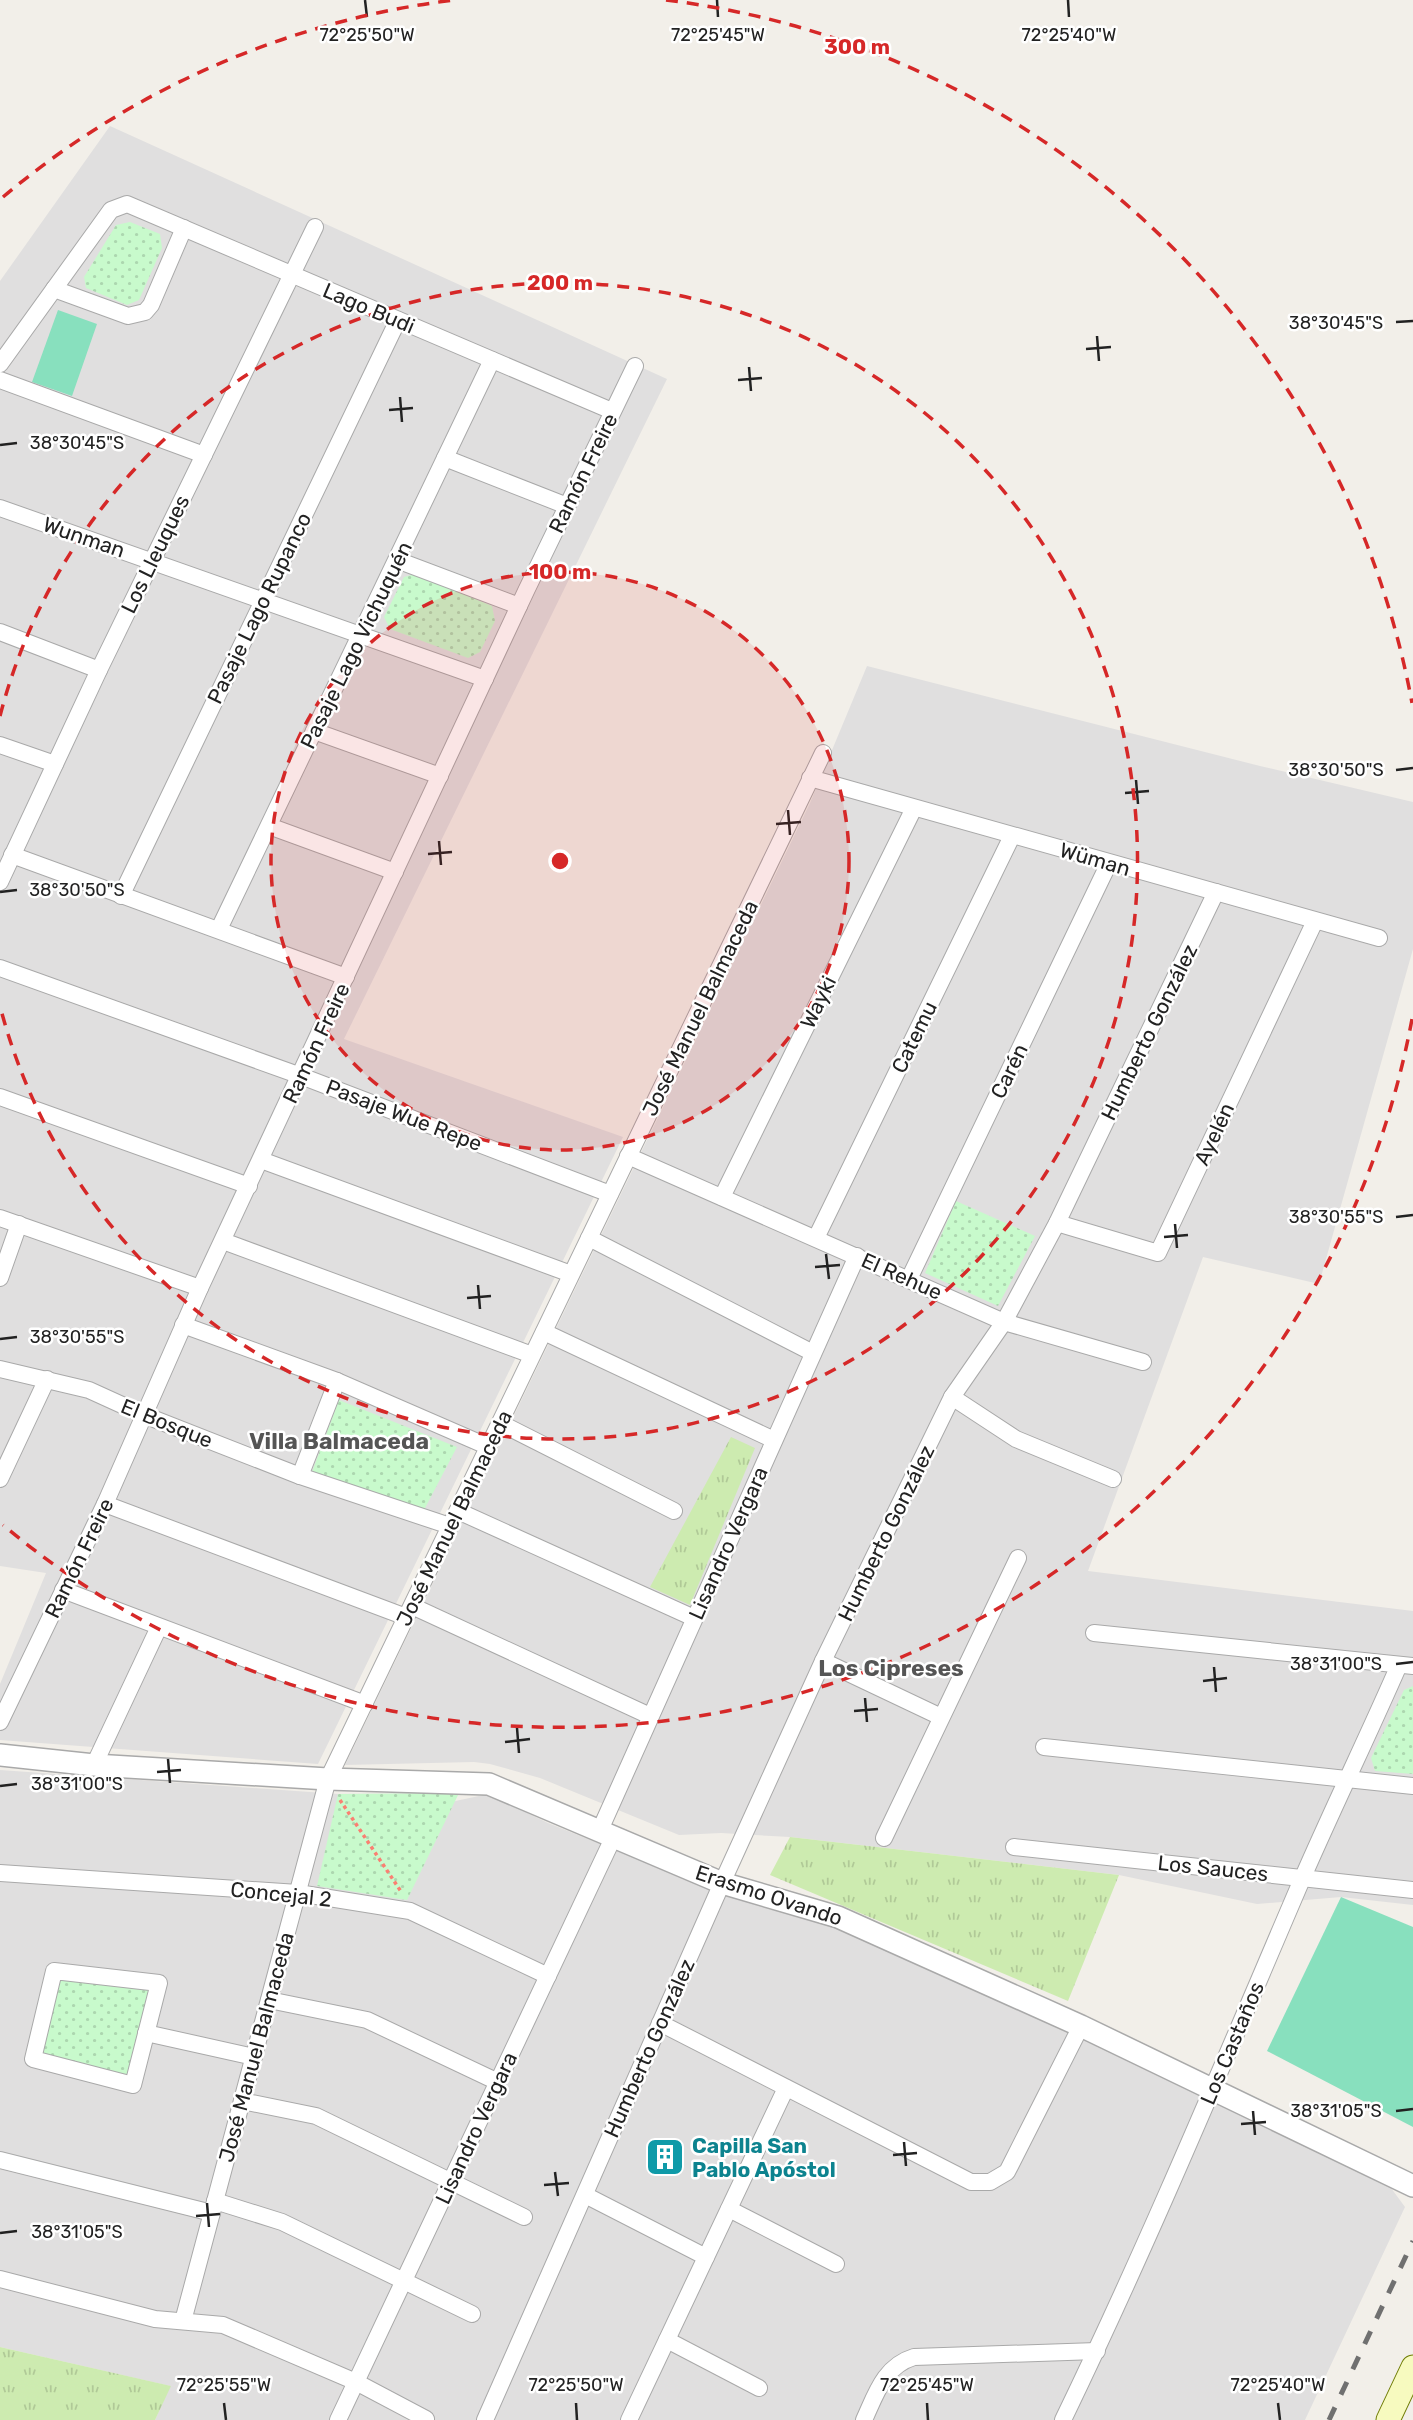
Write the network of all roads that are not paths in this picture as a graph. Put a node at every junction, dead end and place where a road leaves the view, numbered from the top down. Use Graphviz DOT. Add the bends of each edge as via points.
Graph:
graph roads {
  1 [pos="315,227"];
  2 [pos="184,229"];
  3 [pos="292,274"];
  4 [pos="54,289"];
  5 [pos="398,320"];
  6 [pos="492,360"];
  7 [pos="0,364"];
  8 [pos="635,366"];
  9 [pos="0,380"];
  10 [pos="612,411"];
  11 [pos="204,455"];
  12 [pos="445,458"];
  13 [pos="567,506"];
  14 [pos="0,509"];
  15 [pos="397,560"];
  16 [pos="152,561"];
  17 [pos="263,600"];
  18 [pos="519,606"];
  19 [pos="0,632"];
  20 [pos="360,636"];
  21 [pos="99,670"];
  22 [pos="485,679"];
  23 [pos="314,731"];
  24 [pos="0,744"];
  25 [pos="823,753"];
  26 [pos="55,765"];
  27 [pos="440,776"];
  28 [pos="810,778"];
  29 [pos="914,808"];
  30 [pos="269,826"];
  31 [pos="1013,836"];
  32 [pos="1109,863"];
  33 [pos="4,869"];
  34 [pos="396,872"];
  35 [pos="1216,892"];
  36 [pos="121,896"];
  37 [pos="1315,920"];
  38 [pos="219,929"];
  39 [pos="1379,938"];
  40 [pos="0,968"];
  41 [pos="346,977"];
  42 [pos="301,1076"];
  43 [pos="0,1097"];
  44 [pos="628,1156"];
  45 [pos="261,1160"];
  46 [pos="249,1186"];
  47 [pos="610,1194"];
  48 [pos="722,1197"];
  49 [pos="0,1217"];
  50 [pos="1056,1223"];
  51 [pos="19,1224"];
  52 [pos="589,1238"];
  53 [pos="816,1238"];
  54 [pos="223,1241"];
  55 [pos="856,1256"];
  56 [pos="571,1274"];
  57 [pos="0,1278"];
  58 [pos="909,1279"];
  59 [pos="200,1288"];
  60 [pos="1004,1322"];
  61 [pos="183,1325"];
  62 [pos="544,1332"];
  63 [pos="813,1353"];
  64 [pos="532,1355"];
  65 [pos="1143,1362"];
  66 [pos="0,1369"];
  67 [pos="47,1378"];
  68 [pos="337,1381"];
  69 [pos="952,1397"];
  70 [pos="144,1415"];
  71 [pos="500,1423"];
  72 [pos="774,1440"];
  73 [pos="489,1447"];
  74 [pos="300,1476"];
  75 [pos="0,1479"];
  76 [pos="1113,1479"];
  77 [pos="105,1504"];
  78 [pos="674,1511"];
  79 [pos="454,1519"];
  80 [pos="1018,1558"];
  81 [pos="63,1591"];
  82 [pos="409,1611"];
  83 [pos="694,1618"];
  84 [pos="159,1627"];
  85 [pos="1094,1633"];
  86 [pos="823,1661"];
  87 [pos="1406,1665"];
  88 [pos="365,1704"];
  89 [pos="650,1716"];
  90 [pos="941,1717"];
  91 [pos="0,1722"];
  92 [pos="1044,1747"];
  93 [pos="0,1755"];
  94 [pos="94,1765"];
  95 [pos="1349,1779"];
  96 [pos="1413,1786"];
  97 [pos="334,1788"];
  98 [pos="607,1833"];
  99 [pos="884,1838"];
  100 [pos="1014,1847"];
  101 [pos="0,1873"];
  102 [pos="1303,1878"];
  103 [pos="722,1883"];
  104 [pos="1413,1889"];
  105 [pos="298,1894"];
  106 [pos="548,1976"];
  107 [pos="269,2000"];
  108 [pos="660,2023"];
  109 [pos="1081,2026"];
  110 [pos="146,2033"];
  111 [pos="254,2057"];
  112 [pos="498,2082"];
  113 [pos="786,2088"];
  114 [pos="1213,2088"];
  115 [pos="242,2102"];
  116 [pos="0,2161"];
  117 [pos="451,2181"];
  118 [pos="1413,2186"];
  119 [pos="585,2195"];
  120 [pos="214,2207"];
  121 [pos="729,2209"];
  122 [pos="524,2217"];
  123 [pos="706,2257"];
  124 [pos="836,2264"];
  125 [pos="0,2279"];
  126 [pos="404,2281"];
  127 [pos="472,2314"];
  128 [pos="183,2321"];
  129 [pos="667,2340"];
  130 [pos="1097,2351"];
  131 [pos="1413,2367"];
  132 [pos="356,2382"];
  133 [pos="759,2388"];
  134 [pos="426,2418"];
  135 [pos="338,2420"];
  136 [pos="485,2420"];
  137 [pos="629,2420"];
  138 [pos="864,2420"];
  139 [pos="1063,2420"];
  140 [pos="1388,2420"];
  1 -- 3 [label="street, Los Lleuques"];
  2 -- 3 [label="street, Lago Budi"];
  2 -- 4 [label="street, Lago Budi" via="127,204 111,211"];
  2 -- 4 [label="street" via="145,312 128,316"];
  3 -- 5 [label="street, Lago Budi"];
  3 -- 11 [label="street, Los Lleuques"];
  4 -- 7 [label="street"];
  5 -- 6 [label="street, Lago Budi"];
  5 -- 17 [label="street, Pasaje Lago Rupanco"];
  6 -- 10 [label="street, Lago Budi"];
  6 -- 12 [label="street, Pasaje Lago Vichuquén"];
  8 -- 10 [label="street, Ramón Freire"];
  9 -- 11 [label="street"];
  10 -- 13 [label="street, Ramón Freire"];
  11 -- 16 [label="street, Los Lleuques"];
  12 -- 13 [label="street"];
  12 -- 15 [label="street, Pasaje Lago Vichuquén"];
  13 -- 18 [label="street, Ramón Freire"];
  14 -- 16 [label="street, Wunman"];
  15 -- 18 [label="street"];
  15 -- 20 [label="street, Pasaje Lago Vichuquén"];
  16 -- 17 [label="street, Wunman"];
  16 -- 21 [label="street, Los Lleuques"];
  17 -- 20 [label="street, Wunman"];
  17 -- 36 [label="street, Pasaje Lago Rupanco"];
  18 -- 22 [label="street, Ramón Freire"];
  19 -- 21 [label="street"];
  20 -- 22 [label="street, Wunman"];
  20 -- 23 [label="street, Pasaje Lago Vichuquén"];
  21 -- 26 [label="street, Los Lleuques"];
  22 -- 27 [label="street, Ramón Freire"];
  23 -- 27 [label="street"];
  23 -- 30 [label="street, Pasaje Lago Vichuquén"];
  24 -- 26 [label="street"];
  25 -- 28 [label="street, José Manuel Balmaceda"];
  26 -- 33 [label="street, Los Lleuques"];
  27 -- 34 [label="street, Ramón Freire"];
  28 -- 29 [label="street, Wüman"];
  28 -- 44 [label="street, José Manuel Balmaceda"];
  29 -- 31 [label="street, Wüman"];
  29 -- 48 [label="street, Wayki"];
  30 -- 34 [label="street"];
  30 -- 38 [label="street, Pasaje Lago Vichuquén"];
  31 -- 32 [label="street, Wüman"];
  31 -- 53 [label="street, Catemu"];
  32 -- 35 [label="street, Wüman"];
  32 -- 58 [label="street, Carén"];
  33 -- 36 [label="street"];
  34 -- 41 [label="street, Ramón Freire"];
  35 -- 37 [label="street, Wüman"];
  35 -- 50 [label="street, Humberto González"];
  36 -- 38 [label="street"];
  37 -- 39 [label="street, Wüman"];
  37 -- 50 [label="street, Ayelén" via="1157,1253"];
  38 -- 41 [label="street"];
  40 -- 42 [label="street, Pasaje Wue Repe"];
  41 -- 42 [label="street, Ramón Freire"];
  42 -- 45 [label="street, Ramón Freire"];
  42 -- 47 [label="street, Pasaje Wue Repe"];
  43 -- 46 [label="street"];
  44 -- 47 [label="street, José Manuel Balmaceda"];
  44 -- 48 [label="street, El Rehue"];
  45 -- 46 [label="street, Ramón Freire"];
  45 -- 56 [label="street"];
  46 -- 54 [label="street, Ramón Freire"];
  47 -- 52 [label="street, José Manuel Balmaceda"];
  48 -- 53 [label="street, El Rehue"];
  49 -- 51 [label="street"];
  50 -- 60 [label="street, Humberto González"];
  51 -- 57 [label="street"];
  51 -- 59 [label="street"];
  52 -- 56 [label="street, José Manuel Balmaceda"];
  52 -- 63 [label="street"];
  53 -- 55 [label="street, El Rehue"];
  54 -- 59 [label="street, Ramón Freire"];
  54 -- 64 [label="street"];
  55 -- 58 [label="street, El Rehue"];
  55 -- 63 [label="street, Lisandro Vergara"];
  56 -- 62 [label="street, José Manuel Balmaceda"];
  58 -- 60 [label="street, El Rehue"];
  59 -- 61 [label="street, Ramón Freire"];
  60 -- 65 [label="street, El Rehue"];
  60 -- 69 [label="street, Humberto González"];
  61 -- 68 [label="street"];
  61 -- 70 [label="street, Ramón Freire"];
  62 -- 64 [label="street, José Manuel Balmaceda"];
  62 -- 72 [label="street"];
  63 -- 72 [label="street, Lisandro Vergara"];
  64 -- 71 [label="street, José Manuel Balmaceda"];
  66 -- 67 [label="street, El Bosque"];
  67 -- 70 [label="street, El Bosque" via="89,1390"];
  67 -- 75 [label="street"];
  68 -- 73 [label="street"];
  68 -- 74 [label="street"];
  69 -- 76 [label="street" via="1016,1439"];
  69 -- 86 [label="street, Humberto González"];
  70 -- 74 [label="street, El Bosque"];
  70 -- 77 [label="street, Ramón Freire"];
  71 -- 73 [label="street, José Manuel Balmaceda"];
  71 -- 78 [label="street"];
  72 -- 83 [label="street, Lisandro Vergara"];
  73 -- 79 [label="street, José Manuel Balmaceda"];
  74 -- 79 [label="street, El Bosque"];
  77 -- 81 [label="street, Ramón Freire"];
  77 -- 82 [label="street"];
  79 -- 82 [label="street, José Manuel Balmaceda"];
  79 -- 83 [label="street, El Bosque"];
  80 -- 90 [label="street"];
  81 -- 84 [label="street"];
  81 -- 91 [label="street, Ramón Freire"];
  82 -- 88 [label="street, José Manuel Balmaceda"];
  82 -- 89 [label="street"];
  83 -- 89 [label="street, Lisandro Vergara"];
  84 -- 88 [label="street"];
  84 -- 94 [label="street"];
  85 -- 87 [label="street"];
  86 -- 90 [label="street"];
  86 -- 103 [label="street, Humberto González"];
  87 -- 95 [label="street, Los Castaños"];
  88 -- 97 [label="street, José Manuel Balmaceda"];
  89 -- 98 [label="street, Lisandro Vergara"];
  90 -- 99 [label="street"];
  92 -- 95 [label="street"];
  93 -- 94 [label="street, Erasmo Ovando"];
  94 -- 97 [label="street, Erasmo Ovando"];
  95 -- 96 [label="street"];
  95 -- 102 [label="street, Los Castaños"];
  97 -- 98 [label="street, Erasmo Ovando" via="489,1784"];
  97 -- 105 [label="street, José Manuel Balmaceda"];
  98 -- 103 [label="street, Erasmo Ovando"];
  98 -- 106 [label="street, Lisandro Vergara"];
  100 -- 102 [label="street, Los Sauces"];
  101 -- 105 [label="street, Concejal 2"];
  102 -- 104 [label="street, Los Sauces"];
  102 -- 114 [label="street, Los Castaños"];
  103 -- 108 [label="street, Humberto González"];
  103 -- 109 [label="street, Erasmo Ovando" via="838,1917"];
  105 -- 106 [label="street, Concejal 2" via="410,1911"];
  105 -- 107 [label="street, José Manuel Balmaceda"];
  106 -- 112 [label="street, Lisandro Vergara"];
  107 -- 111 [label="street, José Manuel Balmaceda"];
  107 -- 112 [label="street" via="367,2020"];
  108 -- 113 [label="street"];
  108 -- 119 [label="street, Humberto González"];
  109 -- 113 [label="street" via="1007,2172 990,2182 971,2182"];
  109 -- 114 [label="street, Erasmo Ovando"];
  110 -- 110 [label="street" via="159,1983 54,1971 33,2059 133,2085"];
  110 -- 111 [label="street"];
  111 -- 115 [label="street, José Manuel Balmaceda"];
  112 -- 117 [label="street, Lisandro Vergara"];
  113 -- 121 [label="street"];
  114 -- 118 [label="street, Erasmo Ovando"];
  114 -- 130 [label="street, Los Castaños"];
  115 -- 117 [label="street" via="316,2116"];
  115 -- 120 [label="street, José Manuel Balmaceda"];
  116 -- 120 [label="street"];
  117 -- 122 [label="street"];
  117 -- 126 [label="street, Lisandro Vergara"];
  119 -- 123 [label="street"];
  119 -- 136 [label="street, Humberto González"];
  120 -- 126 [label="street" via="282,2222"];
  120 -- 128 [label="street, José Manuel Balmaceda"];
  121 -- 123 [label="street"];
  121 -- 124 [label="street"];
  123 -- 129 [label="street"];
  125 -- 128 [label="street" via="155,2319"];
  126 -- 127 [label="street"];
  126 -- 132 [label="street, Lisandro Vergara"];
  128 -- 132 [label="street" via="223,2325"];
  129 -- 133 [label="street"];
  129 -- 137 [label="street"];
  130 -- 138 [label="street" via="914,2357 896,2364 885,2376"];
  130 -- 139 [label="street, Los Castaños"];
  131 -- 140 [label="main road"];
  132 -- 134 [label="street"];
  132 -- 135 [label="street, Lisandro Vergara"];
}
